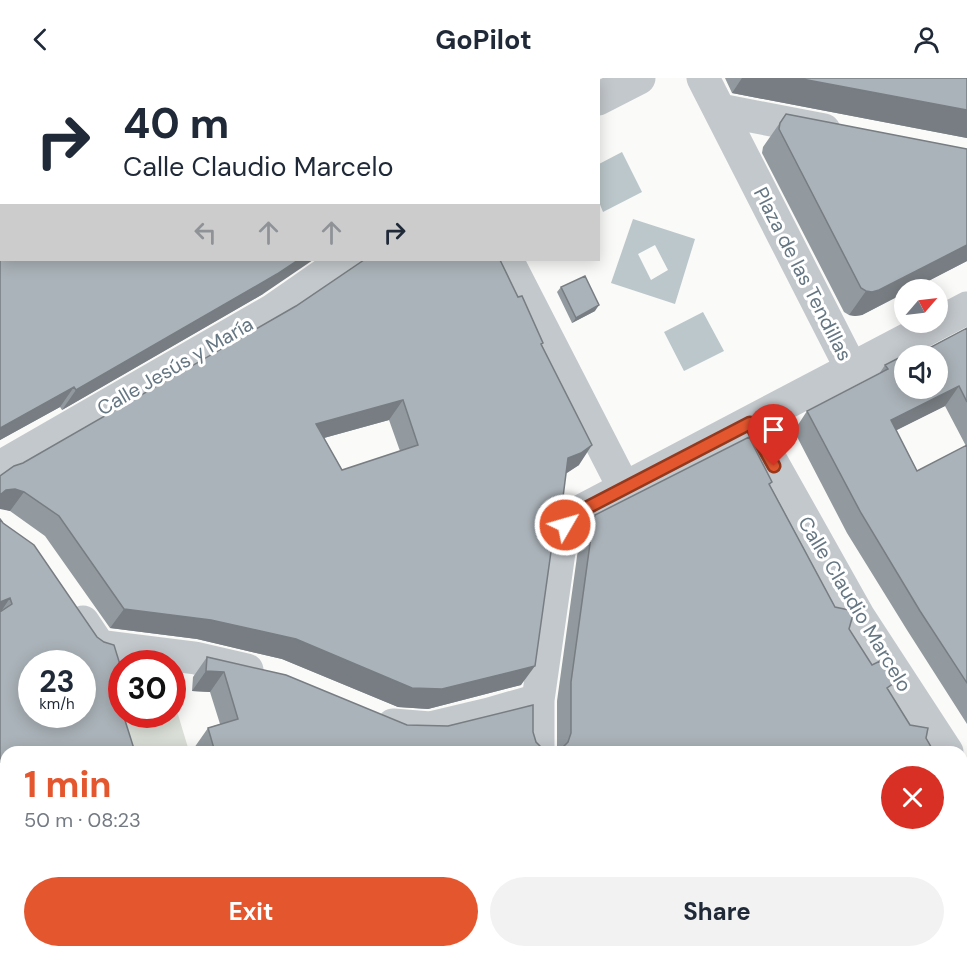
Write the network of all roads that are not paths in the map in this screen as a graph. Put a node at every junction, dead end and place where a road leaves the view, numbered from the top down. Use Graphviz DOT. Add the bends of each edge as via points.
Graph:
graph roads {
  1 [pos="639,78"];
  2 [pos="704,78"];
  3 [pos="600,98"];
  4 [pos="720,110"];
  5 [pos="850,134"];
  6 [pos="344,261"];
  7 [pos="508,261"];
  8 [pos="967,308"];
  9 [pos="851,368"];
  10 [pos="750,423"];
  11 [pos="0,467"];
  12 [pos="624,488"];
  13 [pos="67,598"];
  14 [pos="278,677"];
  15 [pos="538,699"];
  16 [pos="363,713"];
  17 [pos="538,746"];
  18 [pos="943,746"];
  1 -- 3 [label="street"];
  2 -- 4 [label="street, Plaza de las Tendillas"];
  4 -- 5 [label="street"];
  4 -- 9 [label="street, Plaza de las Tendillas"];
  6 -- 11 [label="street, Calle Jesús y María" via="273,310"];
  7 -- 12 [label="street"];
  8 -- 9 [label="street"];
  9 -- 10 [label="street, Plaza de las Tendillas"];
  10 -- 12 [label="street, Plaza de las Tendillas"];
  10 -- 18 [label="street, Calle Claudio Marcelo" via="859,617"];
  12 -- 15 [label="street, Plaza de las Tendillas" via="573,515 565,525"];
  13 -- 14 [label="street" via="99,646 195,658"];
  15 -- 16 [label="street" via="430,728 394,726"];
  15 -- 17 [label="street, Plaza de las Tendillas"];
}
